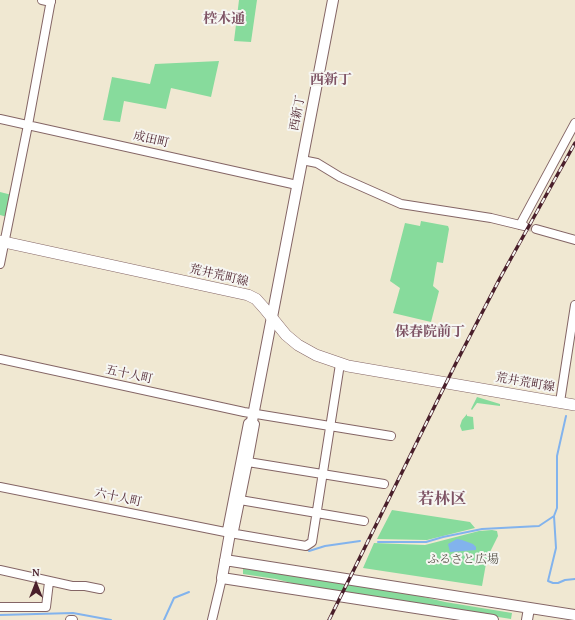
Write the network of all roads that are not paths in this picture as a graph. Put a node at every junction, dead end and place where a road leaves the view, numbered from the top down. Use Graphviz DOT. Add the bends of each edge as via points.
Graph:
graph roads {
  1 [pos="42,0"];
  2 [pos="333,0"];
  3 [pos="51,1"];
  4 [pos="0,119"];
  5 [pos="575,123"];
  6 [pos="28,125"];
  7 [pos="302,160"];
  8 [pos="297,185"];
  9 [pos="536,229"];
  10 [pos="575,240"];
  11 [pos="2,241"];
  12 [pos="0,264"];
  13 [pos="575,305"];
  14 [pos="272,318"];
  15 [pos="0,360"];
  16 [pos="340,364"];
  17 [pos="560,402"];
  18 [pos="575,405"];
  19 [pos="253,417"];
  20 [pos="330,426"];
  21 [pos="391,436"];
  22 [pos="248,462"];
  23 [pos="322,475"];
  24 [pos="384,484"];
  25 [pos="0,487"];
  26 [pos="240,500"];
  27 [pos="316,513"];
  28 [pos="364,521"];
  29 [pos="230,533"];
  30 [pos="225,560"];
  31 [pos="0,570"];
  32 [pos="222,578"];
  33 [pos="48,582"];
  34 [pos="100,589"];
  35 [pos="0,607"];
  36 [pos="529,608"];
  37 [pos="575,615"];
  38 [pos="70,620"];
  39 [pos="73,620"];
  40 [pos="212,620"];
  41 [pos="493,620"];
  42 [pos="527,620"];
  1 -- 3 [label="street"];
  2 -- 7 [label="street, 西新丁"];
  3 -- 6 [label="street"];
  4 -- 6 [label="street, 成田町"];
  5 -- 7 [label="street" via="522,225 401,204 340,177 317,163"];
  6 -- 8 [label="street, 成田町"];
  6 -- 11 [label="street"];
  7 -- 8 [label="street, 西新丁"];
  8 -- 14 [label="street, 西新丁"];
  9 -- 10 [label="street"];
  11 -- 12 [label="street"];
  11 -- 14 [label="main road, 荒井荒町線" via="248,295 256,299"];
  13 -- 17 [label="street"];
  14 -- 16 [label="main road, 荒井荒町線" via="286,335 298,344 316,355"];
  14 -- 19 [label="street, 西新丁"];
  15 -- 19 [label="street, 五十人町"];
  16 -- 17 [label="main road, 荒井荒町線"];
  16 -- 20 [label="street, 六十人町"];
  17 -- 18 [label="main road, 荒井荒町線"];
  19 -- 20 [label="street, 五十人町"];
  19 -- 22 [label="street" via="255,424"];
  19 -- 29 [label="street" via="248,423 227,530"];
  20 -- 21 [label="street, 五十人町"];
  20 -- 23 [label="street, 六十人町"];
  22 -- 23 [label="street"];
  22 -- 26 [label="street"];
  23 -- 24 [label="street"];
  23 -- 27 [label="street, 六十人町"];
  25 -- 29 [label="street, 六十人町"];
  26 -- 27 [label="street"];
  26 -- 29 [label="street" via="234,532"];
  27 -- 28 [label="street"];
  27 -- 29 [label="street, 六十人町" via="312,542 306,546"];
  29 -- 30 [label="street"];
  30 -- 32 [label="street"];
  30 -- 36 [label="street"];
  31 -- 33 [label="street"];
  32 -- 40 [label="street"];
  32 -- 41 [label="street"];
  33 -- 34 [label="street"];
  33 -- 35 [label="street" via="46,607"];
  36 -- 37 [label="street"];
  36 -- 42 [label="street"];
  38 -- 39 [label="street"];
}
